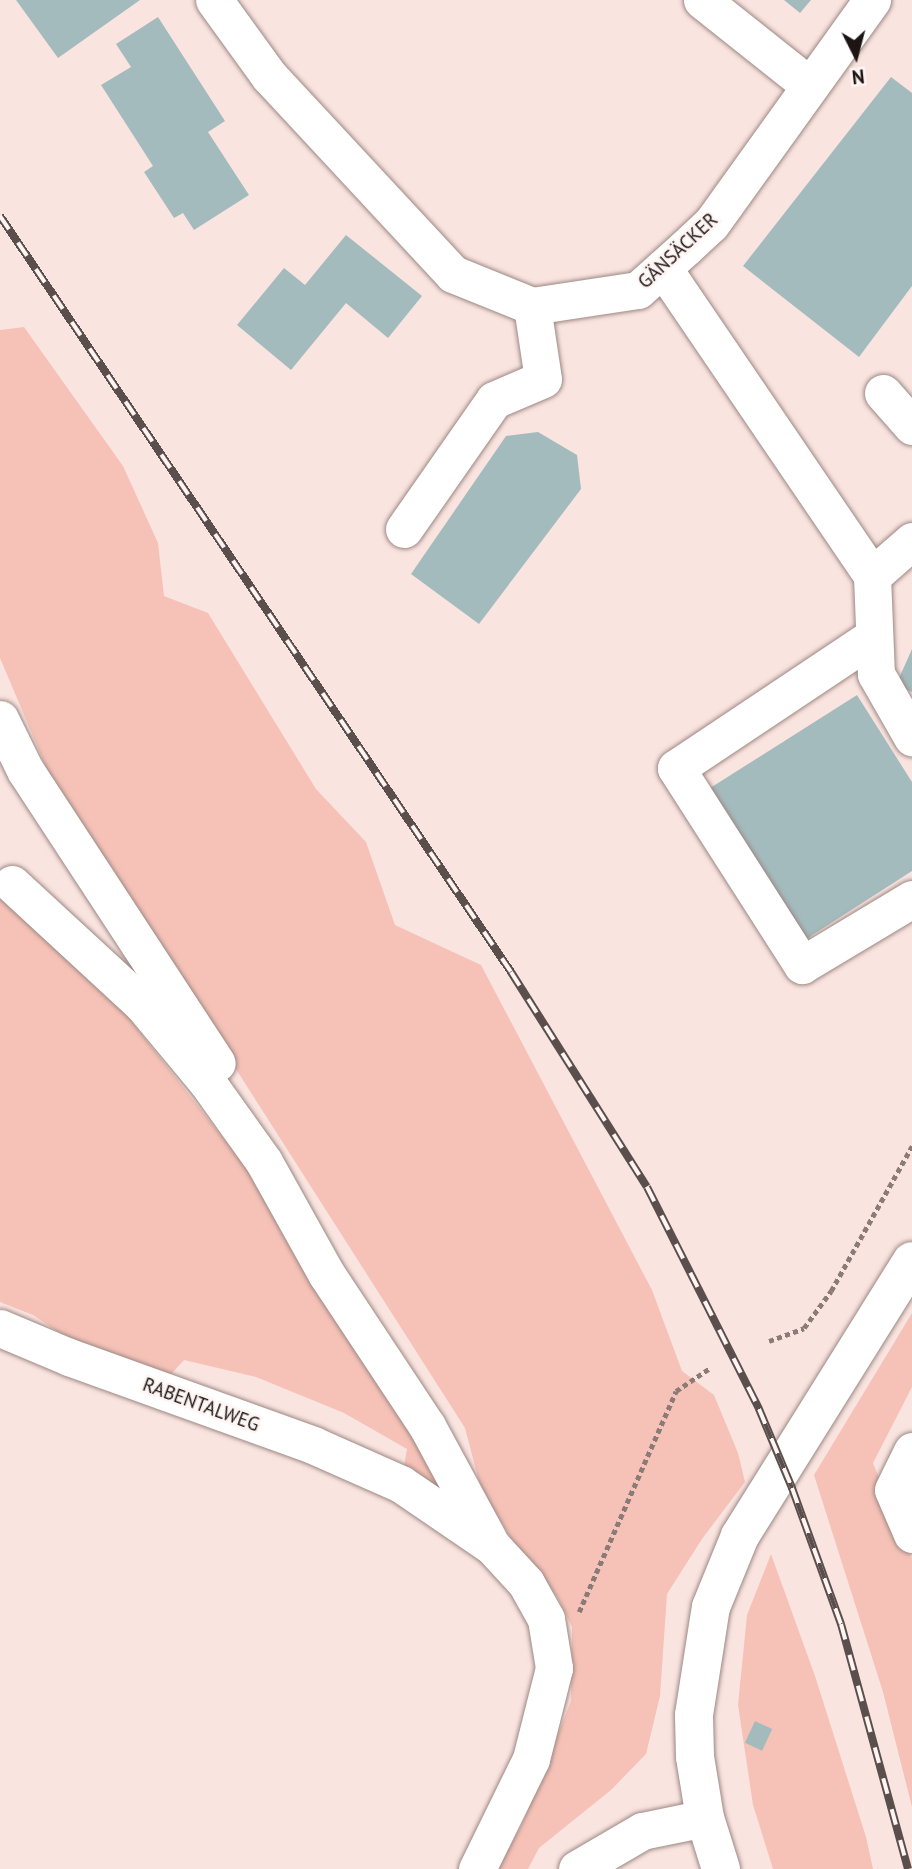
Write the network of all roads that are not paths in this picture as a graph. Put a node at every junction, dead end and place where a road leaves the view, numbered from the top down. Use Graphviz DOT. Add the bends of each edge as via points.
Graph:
graph roads {
  1 [pos="214,0"];
  2 [pos="702,0"];
  3 [pos="872,0"];
  4 [pos="809,85"];
  5 [pos="663,268"];
  6 [pos="532,306"];
  7 [pos="883,393"];
  8 [pos="912,426"];
  9 [pos="404,529"];
  10 [pos="912,541"];
  11 [pos="872,576"];
  12 [pos="874,636"];
  13 [pos="0,719"];
  14 [pos="912,737"];
  15 [pos="12,884"];
  16 [pos="912,900"];
  17 [pos="300,1227"];
  18 [pos="912,1261"];
  19 [pos="0,1328"];
  20 [pos="912,1451"];
  21 [pos="912,1534"];
  22 [pos="492,1546"];
  23 [pos="705,1818"];
  24 [pos="477,1869"];
  25 [pos="577,1869"];
  26 [pos="721,1869"];
  1 -- 6 [label="street" via="269,76 453,274"];
  2 -- 4 [label="street"];
  3 -- 4 [label="street, GÄNSÄCKER"];
  4 -- 5 [label="street, GÄNSÄCKER" via="711,224"];
  5 -- 6 [label="street, GÄNSÄCKER" via="638,290"];
  5 -- 11 [label="street"];
  6 -- 9 [label="street" via="543,379 494,400"];
  7 -- 8 [label="street"];
  10 -- 11 [label="street"];
  11 -- 12 [label="street"];
  12 -- 14 [label="street" via="876,674"];
  12 -- 16 [label="street" via="676,768 802,965"];
  13 -- 17 [label="street" via="25,770 294,1188"];
  15 -- 17 [label="street" via="142,1004 207,1082 264,1162"];
  17 -- 22 [label="street" via="427,1426"];
  18 -- 23 [label="main road" via="766,1492 724,1571 711,1607 694,1715"];
  19 -- 22 [label="street, RABENTALWEG" via="313,1445 401,1484"];
  20 -- 21 [label="street" via="893,1490"];
  22 -- 24 [label="street" via="526,1583 547,1619 554,1668 531,1759"];
  23 -- 25 [label="street" via="642,1831"];
  23 -- 26 [label="main road"];
}
